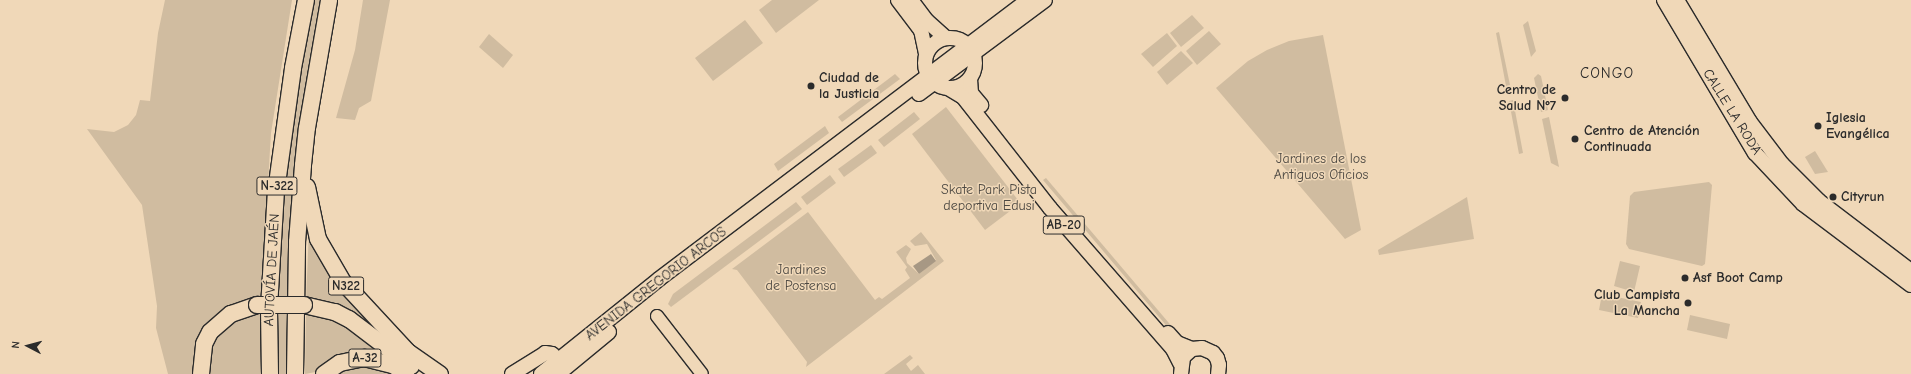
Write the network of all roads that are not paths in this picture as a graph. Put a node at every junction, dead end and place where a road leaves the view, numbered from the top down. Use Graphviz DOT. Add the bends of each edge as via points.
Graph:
graph roads {
  1 [pos="299,0"];
  2 [pos="306,0"];
  3 [pos="329,0"];
  4 [pos="898,0"];
  5 [pos="911,0"];
  6 [pos="1028,0"];
  7 [pos="1045,0"];
  8 [pos="1664,0"];
  9 [pos="1677,0"];
  10 [pos="945,37"];
  11 [pos="296,47"];
  12 [pos="971,48"];
  13 [pos="926,53"];
  14 [pos="931,79"];
  15 [pos="970,79"];
  16 [pos="948,88"];
  17 [pos="303,165"];
  18 [pos="772,195"];
  19 [pos="764,211"];
  20 [pos="1911,271"];
  21 [pos="1911,285"];
  22 [pos="657,316"];
  23 [pos="1192,349"];
  24 [pos="567,366"];
  25 [pos="1181,369"];
  26 [pos="202,374"];
  27 [pos="270,374"];
  28 [pos="295,374"];
  29 [pos="324,374"];
  30 [pos="406,374"];
  31 [pos="424,374"];
  32 [pos="440,374"];
  33 [pos="512,374"];
  34 [pos="541,374"];
  35 [pos="702,374"];
  36 [pos="1218,374"];
  1 -- 11 [label="highway"];
  2 -- 11 [label="highway, AUTOVÍA DE JAÉN / N-322"];
  3 -- 17 [label="highway, AUTOVÍA DE JAÉN / N-322"];
  4 -- 13 [label="main road" via="920,30"];
  5 -- 10 [label="main road" via="927,21"];
  6 -- 12 [label="main road"];
  7 -- 12 [label="main road"];
  8 -- 21 [label="main road, CALLE LA RODA" via="1755,153 1803,204"];
  9 -- 20 [label="main road, CALLE LA RODA" via="1750,122 1782,164 1819,201"];
  10 -- 12 [label="main road" via="957,38"];
  10 -- 13 [label="main road" via="934,43"];
  11 -- 27 [label="highway, AUTOVÍA DE JAÉN / N-322" via="276,191 269,308"];
  12 -- 14 [label="main road"];
  12 -- 15 [label="main road" via="976,61"];
  13 -- 14 [label="main road" via="924,64"];
  14 -- 16 [label="main road"];
  14 -- 18 [label="main road, AVENIDA GREGORIO ARCOS"];
  14 -- 19 [label="main road, AVENIDA GREGORIO ARCOS"];
  15 -- 16 [label="main road" via="960,86"];
  15 -- 23 [label="main road, AB-20" via="971,92 1063,212 1177,343"];
  16 -- 25 [label="main road, AB-20" via="963,97 1050,208 1172,349"];
  17 -- 28 [label="highway, AUTOVÍA DE JAÉN / N-322" via="297,242"];
  17 -- 32 [label="highway, N322" via="318,239 329,262 343,282 408,352"];
  18 -- 19 [label="main road, AVENIDA GREGORIO ARCOS"];
  18 -- 24 [label="main road, AVENIDA GREGORIO ARCOS"];
  19 -- 24 [label="main road, AVENIDA GREGORIO ARCOS"];
  22 -- 35 [label="street"];
  23 -- 25 [label="main road" via="1187,352"];
  23 -- 36 [label="main road" via="1202,348 1213,353 1219,365"];
  24 -- 33 [label="main road" via="545,353"];
  24 -- 34 [label="main road, AVENIDA GREGORIO ARCOS"];
  26 -- 31 [label="highway, N322, bridge" via="204,344 210,332 231,314 257,305 304,306 335,312 349,319"];
  29 -- 30 [label="highway, A-32" via="340,363 364,358 393,365"];
}
